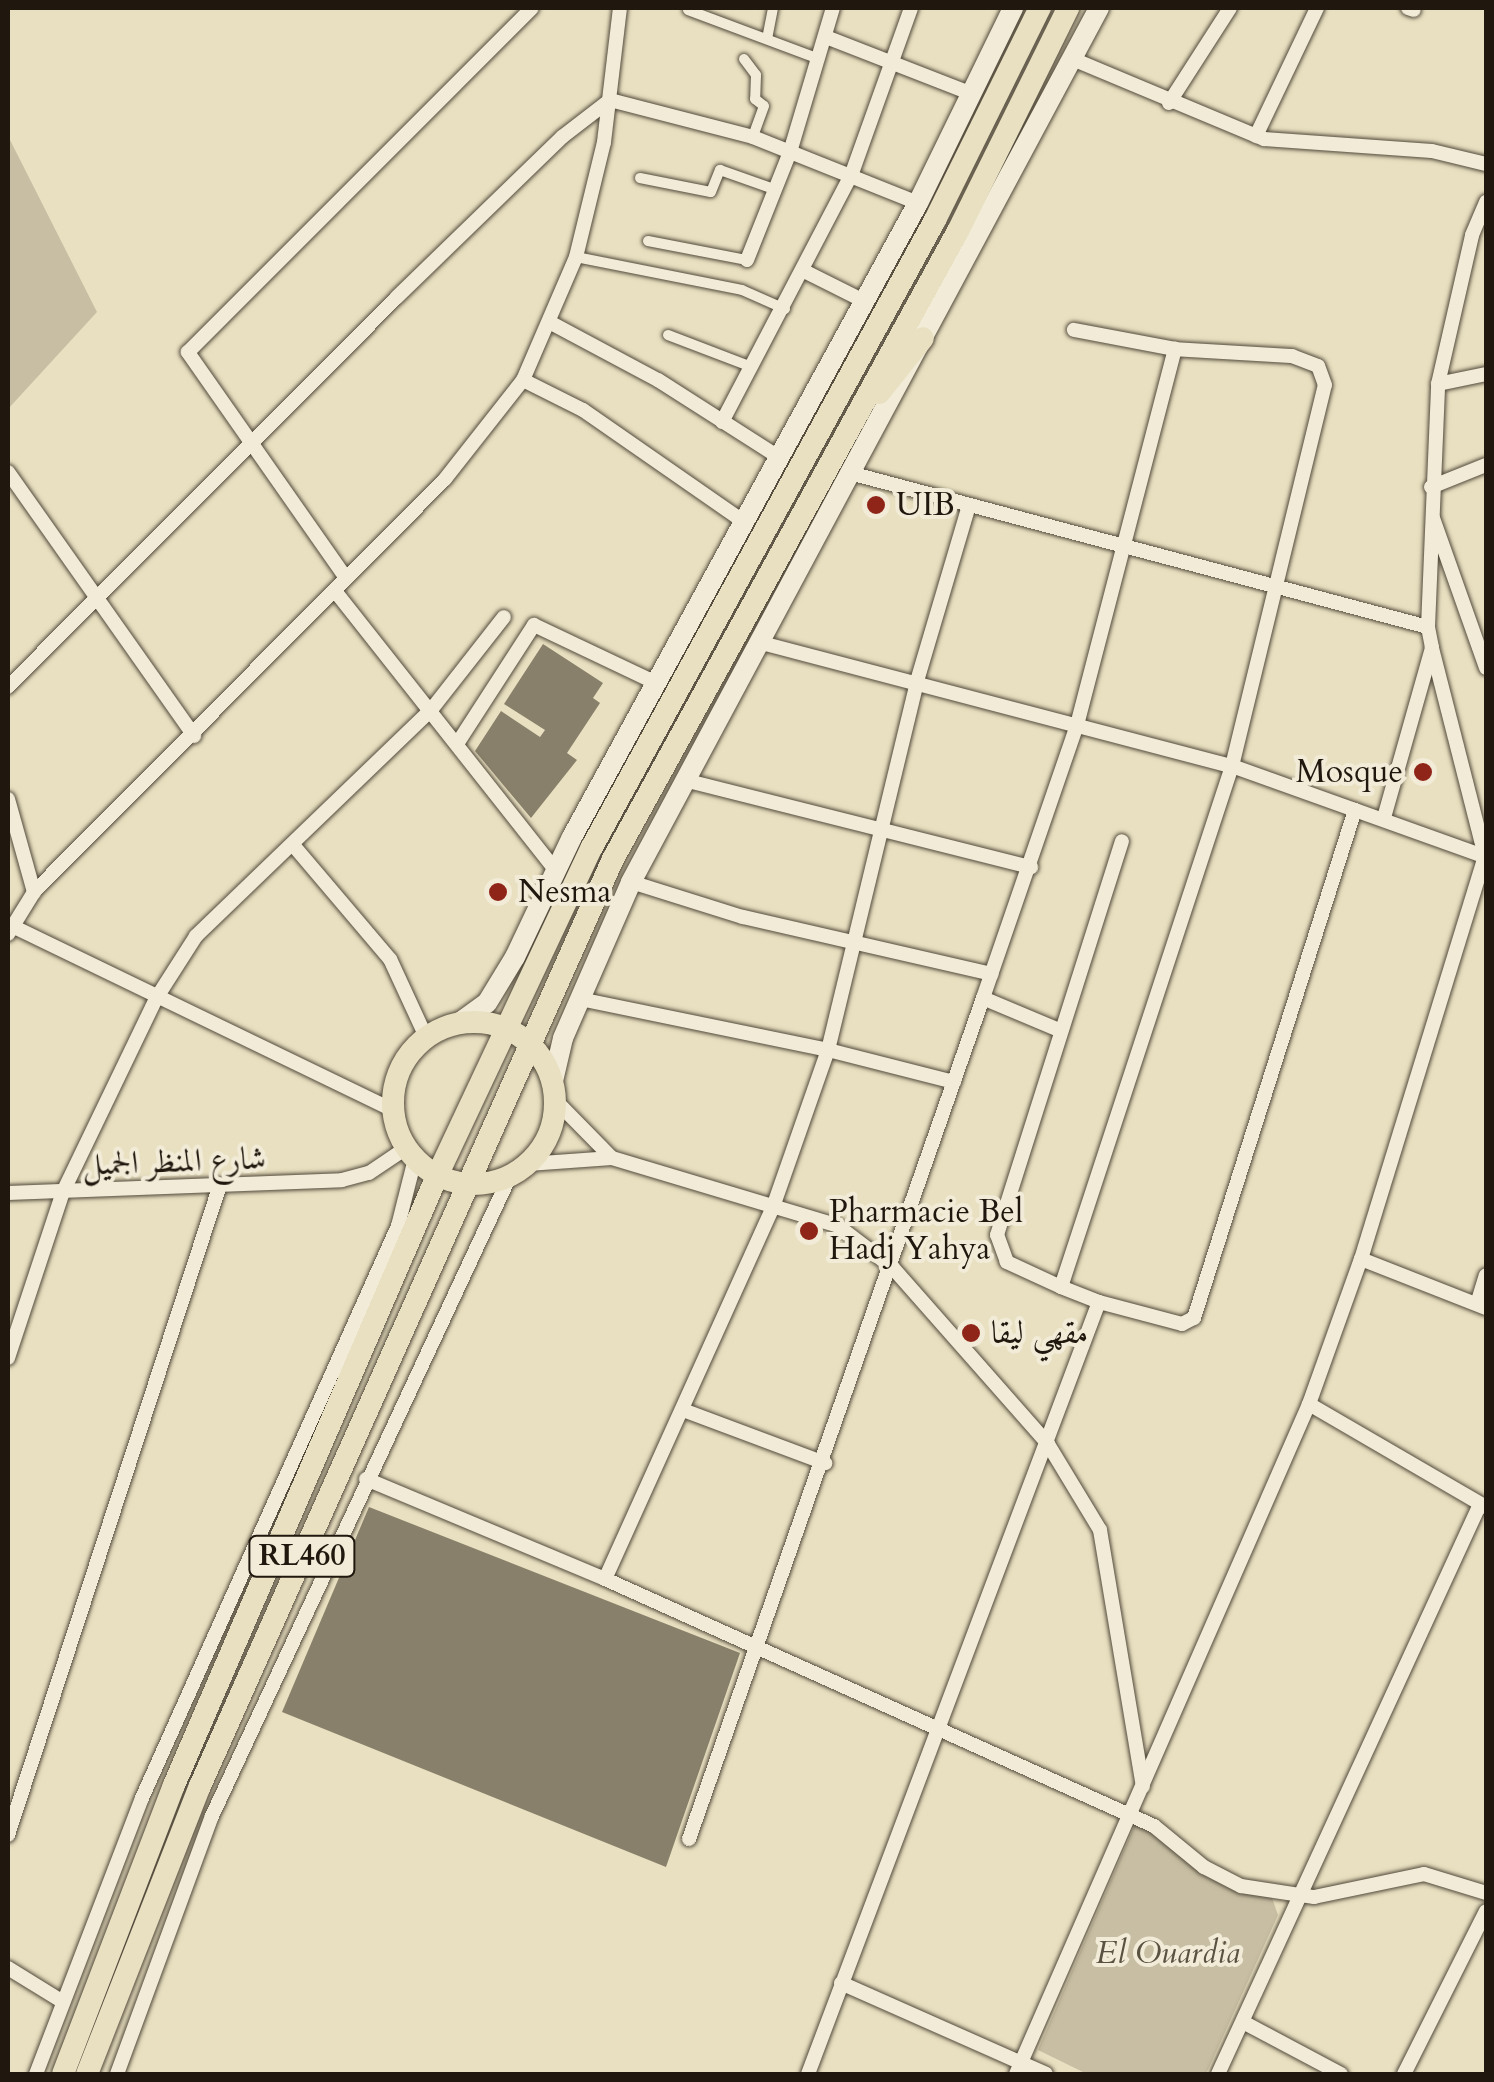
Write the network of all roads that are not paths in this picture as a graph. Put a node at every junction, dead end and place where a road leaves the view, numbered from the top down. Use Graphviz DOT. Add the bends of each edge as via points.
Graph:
graph roads {
  1 [pos="532,8"];
  2 [pos="620,8"];
  3 [pos="773,8"];
  4 [pos="832,8"];
  5 [pos="910,8"];
  6 [pos="1013,8"];
  7 [pos="1040,8"];
  8 [pos="1068,8"];
  9 [pos="1099,8"];
  10 [pos="1230,8"];
  11 [pos="1317,8"];
  12 [pos="688,10"];
  13 [pos="826,37"];
  14 [pos="767,39"];
  15 [pos="744,59"];
  16 [pos="819,60"];
  17 [pos="1075,60"];
  18 [pos="891,62"];
  19 [pos="972,94"];
  20 [pos="610,100"];
  21 [pos="1168,103"];
  22 [pos="1256,136"];
  23 [pos="753,137"];
  24 [pos="790,152"];
  25 [pos="1486,164"];
  26 [pos="852,172"];
  27 [pos="640,178"];
  28 [pos="774,189"];
  29 [pos="1486,202"];
  30 [pos="918,203"];
  31 [pos="648,241"];
  32 [pos="576,257"];
  33 [pos="747,260"];
  34 [pos="804,272"];
  35 [pos="864,300"];
  36 [pos="785,309"];
  37 [pos="552,324"];
  38 [pos="1074,330"];
  39 [pos="668,335"];
  40 [pos="923,338"];
  41 [pos="1175,348"];
  42 [pos="752,367"];
  43 [pos="1486,374"];
  44 [pos="523,380"];
  45 [pos="1438,384"];
  46 [pos="722,422"];
  47 [pos="250,444"];
  48 [pos="837,446"];
  49 [pos="777,456"];
  50 [pos="1486,465"];
  51 [pos="8,472"];
  52 [pos="850,473"];
  53 [pos="1431,488"];
  54 [pos="968,506"];
  55 [pos="1429,506"];
  56 [pos="743,520"];
  57 [pos="1125,546"];
  58 [pos="346,578"];
  59 [pos="1277,586"];
  60 [pos="335,591"];
  61 [pos="96,596"];
  62 [pos="504,617"];
  63 [pos="1428,627"];
  64 [pos="758,642"];
  65 [pos="1432,648"];
  66 [pos="1486,668"];
  67 [pos="656,682"];
  68 [pos="917,682"];
  69 [pos="8,686"];
  70 [pos="430,710"];
  71 [pos="1077,726"];
  72 [pos="194,736"];
  73 [pos="457,744"];
  74 [pos="1232,766"];
  75 [pos="684,780"];
  76 [pos="8,798"];
  77 [pos="1355,810"];
  78 [pos="1384,818"];
  79 [pos="882,827"];
  80 [pos="1122,841"];
  81 [pos="294,846"];
  82 [pos="1486,857"];
  83 [pos="1031,867"];
  84 [pos="556,870"];
  85 [pos="630,882"];
  86 [pos="34,892"];
  87 [pos="9,928"];
  88 [pos="854,941"];
  89 [pos="992,974"];
  90 [pos="158,996"];
  91 [pos="983,998"];
  92 [pos="580,999"];
  93 [pos="460,1022"];
  94 [pos="506,1028"];
  95 [pos="1058,1030"];
  96 [pos="426,1037"];
  97 [pos="529,1042"];
  98 [pos="828,1050"];
  99 [pos="954,1082"];
  100 [pos="554,1090"];
  101 [pos="393,1110"];
  102 [pos="411,1153"];
  103 [pos="612,1158"];
  104 [pos="519,1170"];
  105 [pos="438,1176"];
  106 [pos="467,1184"];
  107 [pos="219,1188"];
  108 [pos="62,1192"];
  109 [pos="8,1193"];
  110 [pos="772,1206"];
  111 [pos="1361,1259"];
  112 [pos="893,1268"];
  113 [pos="1486,1276"];
  114 [pos="1061,1287"];
  115 [pos="1098,1302"];
  116 [pos="1482,1306"];
  117 [pos="8,1358"];
  118 [pos="1309,1404"];
  119 [pos="683,1410"];
  120 [pos="1048,1444"];
  121 [pos="825,1462"];
  122 [pos="366,1479"];
  123 [pos="1484,1505"];
  124 [pos="605,1579"];
  125 [pos="757,1651"];
  126 [pos="938,1734"];
  127 [pos="1143,1786"];
  128 [pos="1130,1816"];
  129 [pos="8,1834"];
  130 [pos="689,1839"];
  131 [pos="1486,1893"];
  132 [pos="1298,1898"];
  133 [pos="1486,1911"];
  134 [pos="8,1968"];
  135 [pos="842,1983"];
  136 [pos="63,2002"];
  137 [pos="1243,2022"];
  138 [pos="1019,2069"];
  139 [pos="36,2074"];
  140 [pos="63,2074"];
  141 [pos="87,2074"];
  142 [pos="117,2074"];
  143 [pos="808,2074"];
  144 [pos="1046,2074"];
  145 [pos="1218,2074"];
  146 [pos="1341,2074"];
  147 [pos="1404,2074"];
  1 -- 47 [label="street" via="188,352"];
  2 -- 20 [label="street"];
  3 -- 14 [label="street"];
  4 -- 13 [label="street"];
  5 -- 18 [label="street"];
  6 -- 19 [label="main road"];
  7 -- 94 [label="main road" via="935,220 592,848"];
  8 -- 48 [label="main road" via="958,231"];
  9 -- 17 [label="main road"];
  10 -- 21 [label="street"];
  11 -- 22 [label="street"];
  12 -- 14 [label="street"];
  13 -- 16 [label="street"];
  13 -- 18 [label="street"];
  14 -- 16 [label="street"];
  15 -- 23 [label="street" via="756,74 755,98 764,107"];
  16 -- 24 [label="street"];
  17 -- 21 [label="street"];
  17 -- 40 [label="main road"];
  18 -- 19 [label="street"];
  18 -- 26 [label="street"];
  19 -- 30 [label="main road"];
  20 -- 23 [label="street"];
  20 -- 32 [label="street"];
  20 -- 47 [label="street" via="562,137"];
  21 -- 22 [label="street"];
  22 -- 25 [label="street" via="1299,146 1454,154"];
  23 -- 24 [label="street"];
  24 -- 26 [label="street"];
  24 -- 28 [label="street"];
  26 -- 30 [label="street"];
  26 -- 34 [label="street"];
  27 -- 28 [label="street" via="711,192 720,170"];
  28 -- 33 [label="street"];
  29 -- 45 [label="street" via="1472,235"];
  30 -- 35 [label="main road"];
  31 -- 33 [label="street"];
  32 -- 36 [label="street" via="742,290"];
  32 -- 37 [label="street"];
  34 -- 35 [label="street"];
  34 -- 36 [label="street"];
  35 -- 49 [label="main road"];
  36 -- 42 [label="street"];
  37 -- 44 [label="street"];
  37 -- 46 [label="street"];
  38 -- 41 [label="street"];
  39 -- 42 [label="street"];
  40 -- 48 [label="main road"];
  40 -- 52 [label="main road"];
  41 -- 57 [label="street"];
  41 -- 59 [label="street" via="1292,356 1318,366 1323,375 1324,398"];
  42 -- 46 [label="street"];
  43 -- 45 [label="street"];
  44 -- 56 [label="street" via="583,410"];
  44 -- 58 [label="street" via="445,480"];
  45 -- 53 [label="street"];
  46 -- 49 [label="street"];
  47 -- 58 [label="street"];
  47 -- 61 [label="street"];
  48 -- 97 [label="main road" via="613,859"];
  49 -- 56 [label="main road"];
  50 -- 53 [label="street"];
  51 -- 61 [label="street"];
  52 -- 54 [label="street"];
  52 -- 64 [label="main road"];
  53 -- 55 [label="street"];
  54 -- 57 [label="street"];
  54 -- 68 [label="street"];
  55 -- 63 [label="street"];
  55 -- 66 [label="street"];
  56 -- 67 [label="main road"];
  57 -- 59 [label="street"];
  57 -- 71 [label="street"];
  58 -- 60 [label="street"];
  59 -- 63 [label="street"];
  59 -- 74 [label="street"];
  60 -- 70 [label="street"];
  60 -- 72 [label="street"];
  61 -- 69 [label="street"];
  61 -- 72 [label="street"];
  62 -- 70 [label="street"];
  63 -- 65 [label="street"];
  64 -- 68 [label="street"];
  64 -- 75 [label="main road"];
  65 -- 78 [label="street"];
  65 -- 82 [label="street"];
  67 -- 73 [label="street" via="534,626"];
  67 -- 84 [label="main road"];
  68 -- 71 [label="street"];
  68 -- 79 [label="street"];
  70 -- 73 [label="street"];
  70 -- 81 [label="street"];
  71 -- 74 [label="street"];
  71 -- 83 [label="street"];
  72 -- 86 [label="street"];
  73 -- 84 [label="street"];
  74 -- 77 [label="street"];
  74 -- 114 [label="street"];
  75 -- 79 [label="street"];
  75 -- 85 [label="main road"];
  76 -- 86 [label="street"];
  77 -- 78 [label="street"];
  77 -- 115 [label="street" via="1194,1318 1182,1324"];
  78 -- 82 [label="street"];
  79 -- 83 [label="street"];
  79 -- 88 [label="street"];
  80 -- 95 [label="street"];
  81 -- 90 [label="street" via="196,936"];
  81 -- 96 [label="street" via="390,959"];
  82 -- 111 [label="street"];
  83 -- 89 [label="street"];
  84 -- 93 [label="main road" via="494,996"];
  85 -- 88 [label="street"];
  85 -- 92 [label="main road"];
  86 -- 87 [label="street"];
  87 -- 90 [label="street"];
  88 -- 89 [label="street"];
  88 -- 98 [label="street"];
  89 -- 91 [label="street"];
  90 -- 101 [label="street"];
  90 -- 108 [label="street"];
  91 -- 95 [label="street"];
  91 -- 99 [label="street"];
  92 -- 98 [label="street"];
  92 -- 100 [label="main road"];
  93 -- 94 [label="main road"];
  93 -- 96 [label="main road"];
  94 -- 97 [label="main road"];
  94 -- 105 [label="main road, RL460"];
  95 -- 114 [label="street" via="996,1244 1007,1262"];
  96 -- 101 [label="main road" via="407,1057"];
  97 -- 100 [label="main road"];
  97 -- 106 [label="main road, RL460"];
  98 -- 99 [label="street"];
  98 -- 110 [label="street"];
  99 -- 112 [label="street"];
  100 -- 103 [label="street"];
  100 -- 104 [label="main road" via="548,1135"];
  101 -- 102 [label="main road"];
  102 -- 105 [label="main road"];
  102 -- 107 [label="street, شارع المنظر الجميل" via="342,1180"];
  102 -- 136 [label="street" via="398,1226 142,1798"];
  103 -- 104 [label="street"];
  103 -- 110 [label="street"];
  104 -- 106 [label="main road"];
  104 -- 122 [label="street"];
  105 -- 106 [label="main road"];
  105 -- 140 [label="main road, RL460" via="161,1816"];
  106 -- 141 [label="main road, RL460" via="200,1786"];
  107 -- 108 [label="street, شارع المنظر الجميل"];
  107 -- 129 [label="street"];
  108 -- 109 [label="street, شارع المنظر الجميل"];
  108 -- 117 [label="street"];
  110 -- 112 [label="street" via="838,1226"];
  110 -- 119 [label="street"];
  111 -- 116 [label="street"];
  111 -- 118 [label="street"];
  112 -- 120 [label="street"];
  112 -- 121 [label="street"];
  113 -- 116 [label="street"];
  114 -- 115 [label="street"];
  115 -- 120 [label="street"];
  118 -- 123 [label="street"];
  118 -- 127 [label="street"];
  119 -- 121 [label="street"];
  119 -- 124 [label="street"];
  120 -- 126 [label="street"];
  120 -- 127 [label="street" via="1086,1501 1108,1552"];
  121 -- 125 [label="street"];
  122 -- 124 [label="street"];
  122 -- 142 [label="street" via="212,1816"];
  123 -- 132 [label="street"];
  124 -- 125 [label="street"];
  125 -- 126 [label="street"];
  125 -- 130 [label="street"];
  126 -- 128 [label="street"];
  126 -- 135 [label="street"];
  127 -- 128 [label="street"];
  128 -- 132 [label="street" via="1222,1878"];
  128 -- 138 [label="street"];
  131 -- 132 [label="street" via="1424,1874"];
  132 -- 137 [label="street"];
  133 -- 147 [label="street"];
  134 -- 136 [label="street"];
  135 -- 138 [label="street"];
  135 -- 143 [label="street"];
  136 -- 139 [label="street"];
  137 -- 145 [label="street"];
  137 -- 146 [label="street"];
  138 -- 144 [label="street"];
}
